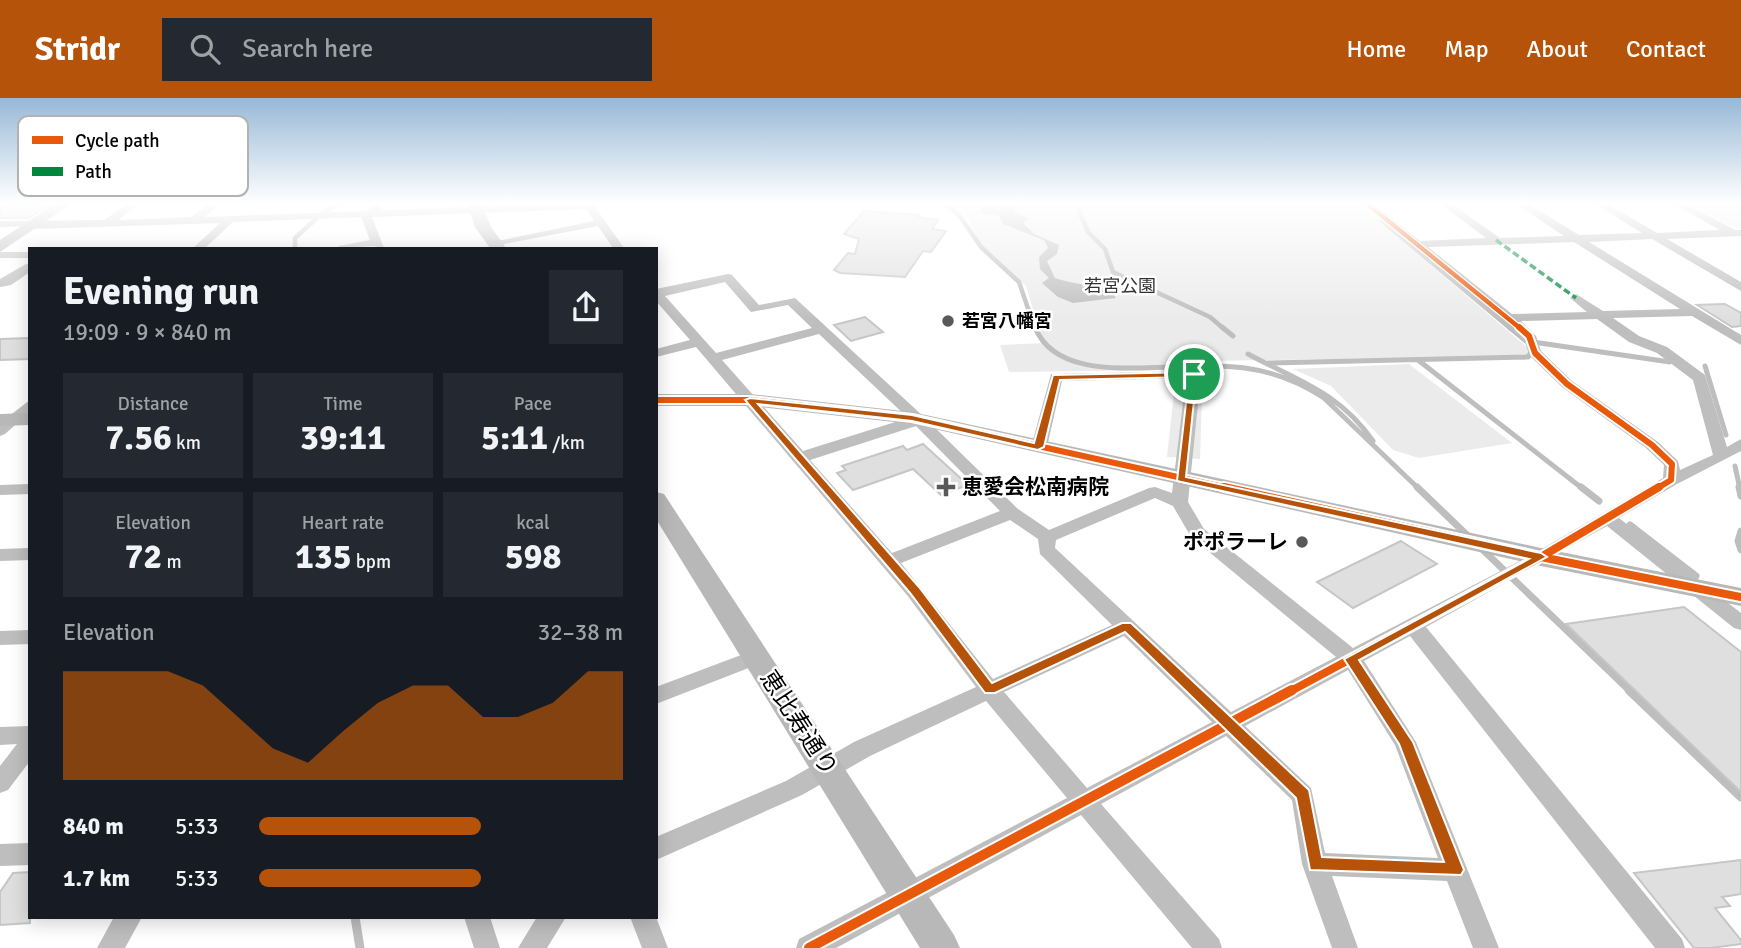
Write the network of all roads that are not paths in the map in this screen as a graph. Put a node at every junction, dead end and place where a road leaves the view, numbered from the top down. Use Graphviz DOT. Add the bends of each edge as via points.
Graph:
graph roads {
  1 [pos="515,242"];
  2 [pos="1415,242"];
  3 [pos="1463,242"];
  4 [pos="1580,242"];
  5 [pos="1664,242"];
  6 [pos="1418,244"];
  7 [pos="378,245"];
  8 [pos="496,246"];
  9 [pos="355,247"];
  10 [pos="0,255"];
  11 [pos="28,255"];
  12 [pos="28,268"];
  13 [pos="0,283"];
  14 [pos="1741,287"];
  15 [pos="658,295"];
  16 [pos="658,296"];
  17 [pos="1576,298"];
  18 [pos="1693,312"];
  19 [pos="1599,315"];
  20 [pos="1508,318"];
  21 [pos="821,329"];
  22 [pos="1741,341"];
  23 [pos="699,342"];
  24 [pos="658,352"];
  25 [pos="712,358"];
  26 [pos="750,400"];
  27 [pos="658,401"];
  28 [pos="28,406"];
  29 [pos="919,420"];
  30 [pos="11,422"];
  31 [pos="1741,444"];
  32 [pos="1038,447"];
  33 [pos="1722,457"];
  34 [pos="798,458"];
  35 [pos="1181,479"];
  36 [pos="1671,480"];
  37 [pos="28,489"];
  38 [pos="0,490"];
  39 [pos="1179,502"];
  40 [pos="658,505"];
  41 [pos="1012,513"];
  42 [pos="1607,517"];
  43 [pos="1047,537"];
  44 [pos="28,554"];
  45 [pos="0,555"];
  46 [pos="1541,557"];
  47 [pos="889,561"];
  48 [pos="1696,587"];
  49 [pos="1741,597"];
  50 [pos="1741,623"];
  51 [pos="1413,625"];
  52 [pos="1127,626"];
  53 [pos="28,636"];
  54 [pos="0,638"];
  55 [pos="757,657"];
  56 [pos="1351,659"];
  57 [pos="990,690"];
  58 [pos="658,695"];
  59 [pos="1231,725"];
  60 [pos="28,735"];
  61 [pos="0,736"];
  62 [pos="28,747"];
  63 [pos="829,769"];
  64 [pos="0,783"];
  65 [pos="1084,803"];
  66 [pos="658,848"];
  67 [pos="28,854"];
  68 [pos="0,855"];
  69 [pos="1315,864"];
  70 [pos="1456,870"];
  71 [pos="908,896"];
  72 [pos="127,919"];
  73 [pos="478,919"];
  74 [pos="553,919"];
  75 [pos="644,919"];
  76 [pos="110,948"];
  77 [pos="486,948"];
  78 [pos="531,948"];
  79 [pos="656,948"];
  80 [pos="809,948"];
  81 [pos="941,948"];
  82 [pos="1209,948"];
  83 [pos="1345,948"];
  84 [pos="1486,948"];
  85 [pos="1672,948"];
  1 -- 8 [label="street"];
  2 -- 6 [label="street"];
  3 -- 6 [label="street"];
  4 -- 18 [label="street"];
  5 -- 14 [label="street"];
  6 -- 20 [label="street"];
  7 -- 9 [label="street"];
  10 -- 11 [label="street"];
  12 -- 13 [label="street"];
  15 -- 21 [label="street" via="728,278 756,309 791,301"];
  16 -- 23 [label="street"];
  17 -- 19 [label="street"];
  18 -- 19 [label="street"];
  18 -- 22 [label="street"];
  19 -- 20 [label="street"];
  19 -- 33 [label="street" via="1634,339 1662,350 1700,378"];
  20 -- 36 [label="street" via="1529,336 1535,353 1567,384 1652,444 1672,464"];
  21 -- 25 [label="street"];
  21 -- 29 [label="street"];
  23 -- 24 [label="street"];
  23 -- 25 [label="street"];
  25 -- 26 [label="street"];
  26 -- 27 [label="street"];
  26 -- 29 [label="street"];
  26 -- 34 [label="street"];
  28 -- 30 [label="street"];
  29 -- 32 [label="street"];
  29 -- 34 [label="street"];
  29 -- 41 [label="street"];
  31 -- 33 [label="street"];
  32 -- 35 [label="street"];
  32 -- 35 [label="street" via="1056,377 1194,374"];
  33 -- 36 [label="street"];
  34 -- 47 [label="street"];
  35 -- 39 [label="street"];
  35 -- 46 [label="street"];
  36 -- 42 [label="street"];
  37 -- 38 [label="street"];
  39 -- 43 [label="street" via="1155,492"];
  39 -- 56 [label="street" via="1197,533"];
  40 -- 55 [label="street, 恵比寿通り"];
  41 -- 43 [label="street"];
  41 -- 47 [label="street"];
  42 -- 46 [label="street"];
  42 -- 48 [label="street"];
  43 -- 52 [label="street" via="1046,550"];
  44 -- 45 [label="street"];
  46 -- 48 [label="street"];
  46 -- 51 [label="street"];
  47 -- 57 [label="street"];
  48 -- 49 [label="street"];
  48 -- 50 [label="street"];
  51 -- 56 [label="street"];
  51 -- 85 [label="street"];
  52 -- 57 [label="street"];
  52 -- 59 [label="street"];
  53 -- 54 [label="street"];
  55 -- 58 [label="street"];
  55 -- 63 [label="street, 恵比寿通り"];
  56 -- 59 [label="street"];
  56 -- 70 [label="street" via="1405,742"];
  57 -- 63 [label="street"];
  57 -- 65 [label="street"];
  59 -- 65 [label="street"];
  59 -- 69 [label="street" via="1303,795"];
  60 -- 61 [label="street"];
  62 -- 64 [label="street"];
  63 -- 66 [label="street"];
  63 -- 71 [label="street, 恵比寿通り"];
  65 -- 71 [label="street"];
  65 -- 82 [label="street"];
  67 -- 68 [label="street"];
  69 -- 70 [label="street"];
  69 -- 83 [label="street"];
  70 -- 84 [label="street"];
  71 -- 80 [label="street"];
  71 -- 81 [label="street, 恵比寿通り"];
  72 -- 76 [label="street"];
  73 -- 77 [label="street"];
  74 -- 78 [label="street"];
  75 -- 79 [label="street"];
}
